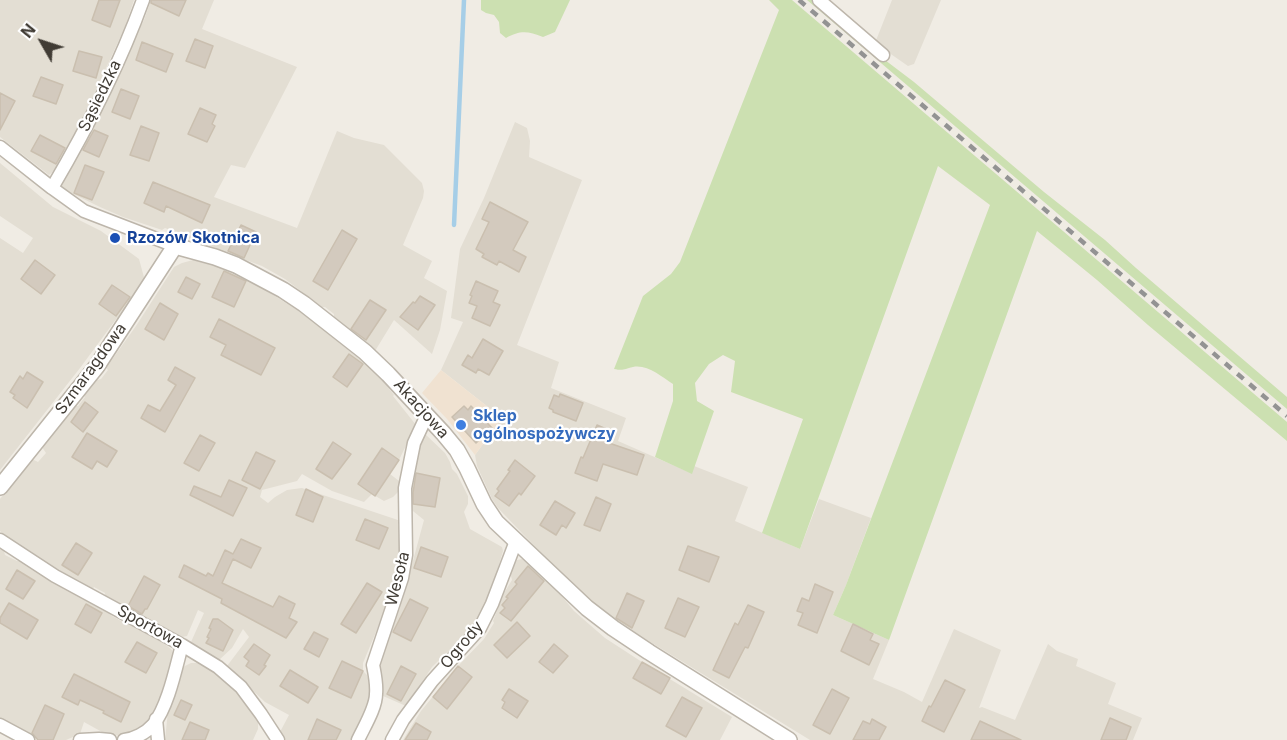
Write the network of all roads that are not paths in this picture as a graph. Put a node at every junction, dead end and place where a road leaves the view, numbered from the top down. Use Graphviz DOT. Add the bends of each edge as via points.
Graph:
graph roads {
  1 [pos="143,0"];
  2 [pos="819,0"];
  3 [pos="883,55"];
  4 [pos="0,147"];
  5 [pos="51,188"];
  6 [pos="175,246"];
  7 [pos="427,415"];
  8 [pos="0,487"];
  9 [pos="0,540"];
  10 [pos="516,541"];
  11 [pos="182,645"];
  12 [pos="156,719"];
  13 [pos="0,725"];
  14 [pos="28,740"];
  15 [pos="80,740"];
  16 [pos="110,740"];
  17 [pos="124,740"];
  18 [pos="158,740"];
  19 [pos="278,740"];
  20 [pos="358,740"];
  21 [pos="392,740"];
  22 [pos="789,740"];
  1 -- 5 [label="street, Sąsiedzka" via="75,149"];
  2 -- 3 [label="street"];
  4 -- 5 [label="street, Akacjowa"];
  5 -- 6 [label="street, Akacjowa" via="84,211"];
  6 -- 7 [label="street, Akacjowa" via="236,265 304,304 371,358"];
  6 -- 8 [label="street, Szmaragdowa" via="97,366"];
  7 -- 10 [label="street, Akacjowa" via="457,450 496,522"];
  7 -- 20 [label="street, Wesoła" via="414,443 405,488 406,555 402,578 373,665 376,697"];
  9 -- 11 [label="street, Sportowa" via="55,576"];
  10 -- 21 [label="street, Ogrody" via="480,628 432,681"];
  10 -- 22 [label="street, Akacjowa" via="613,628"];
  11 -- 12 [label="street" via="163,709"];
  11 -- 19 [label="street, Sportowa" via="241,687"];
  12 -- 17 [label="street" via="134,738"];
  12 -- 18 [label="street"];
  13 -- 14 [label="street"];
  15 -- 16 [label="street"];
}
